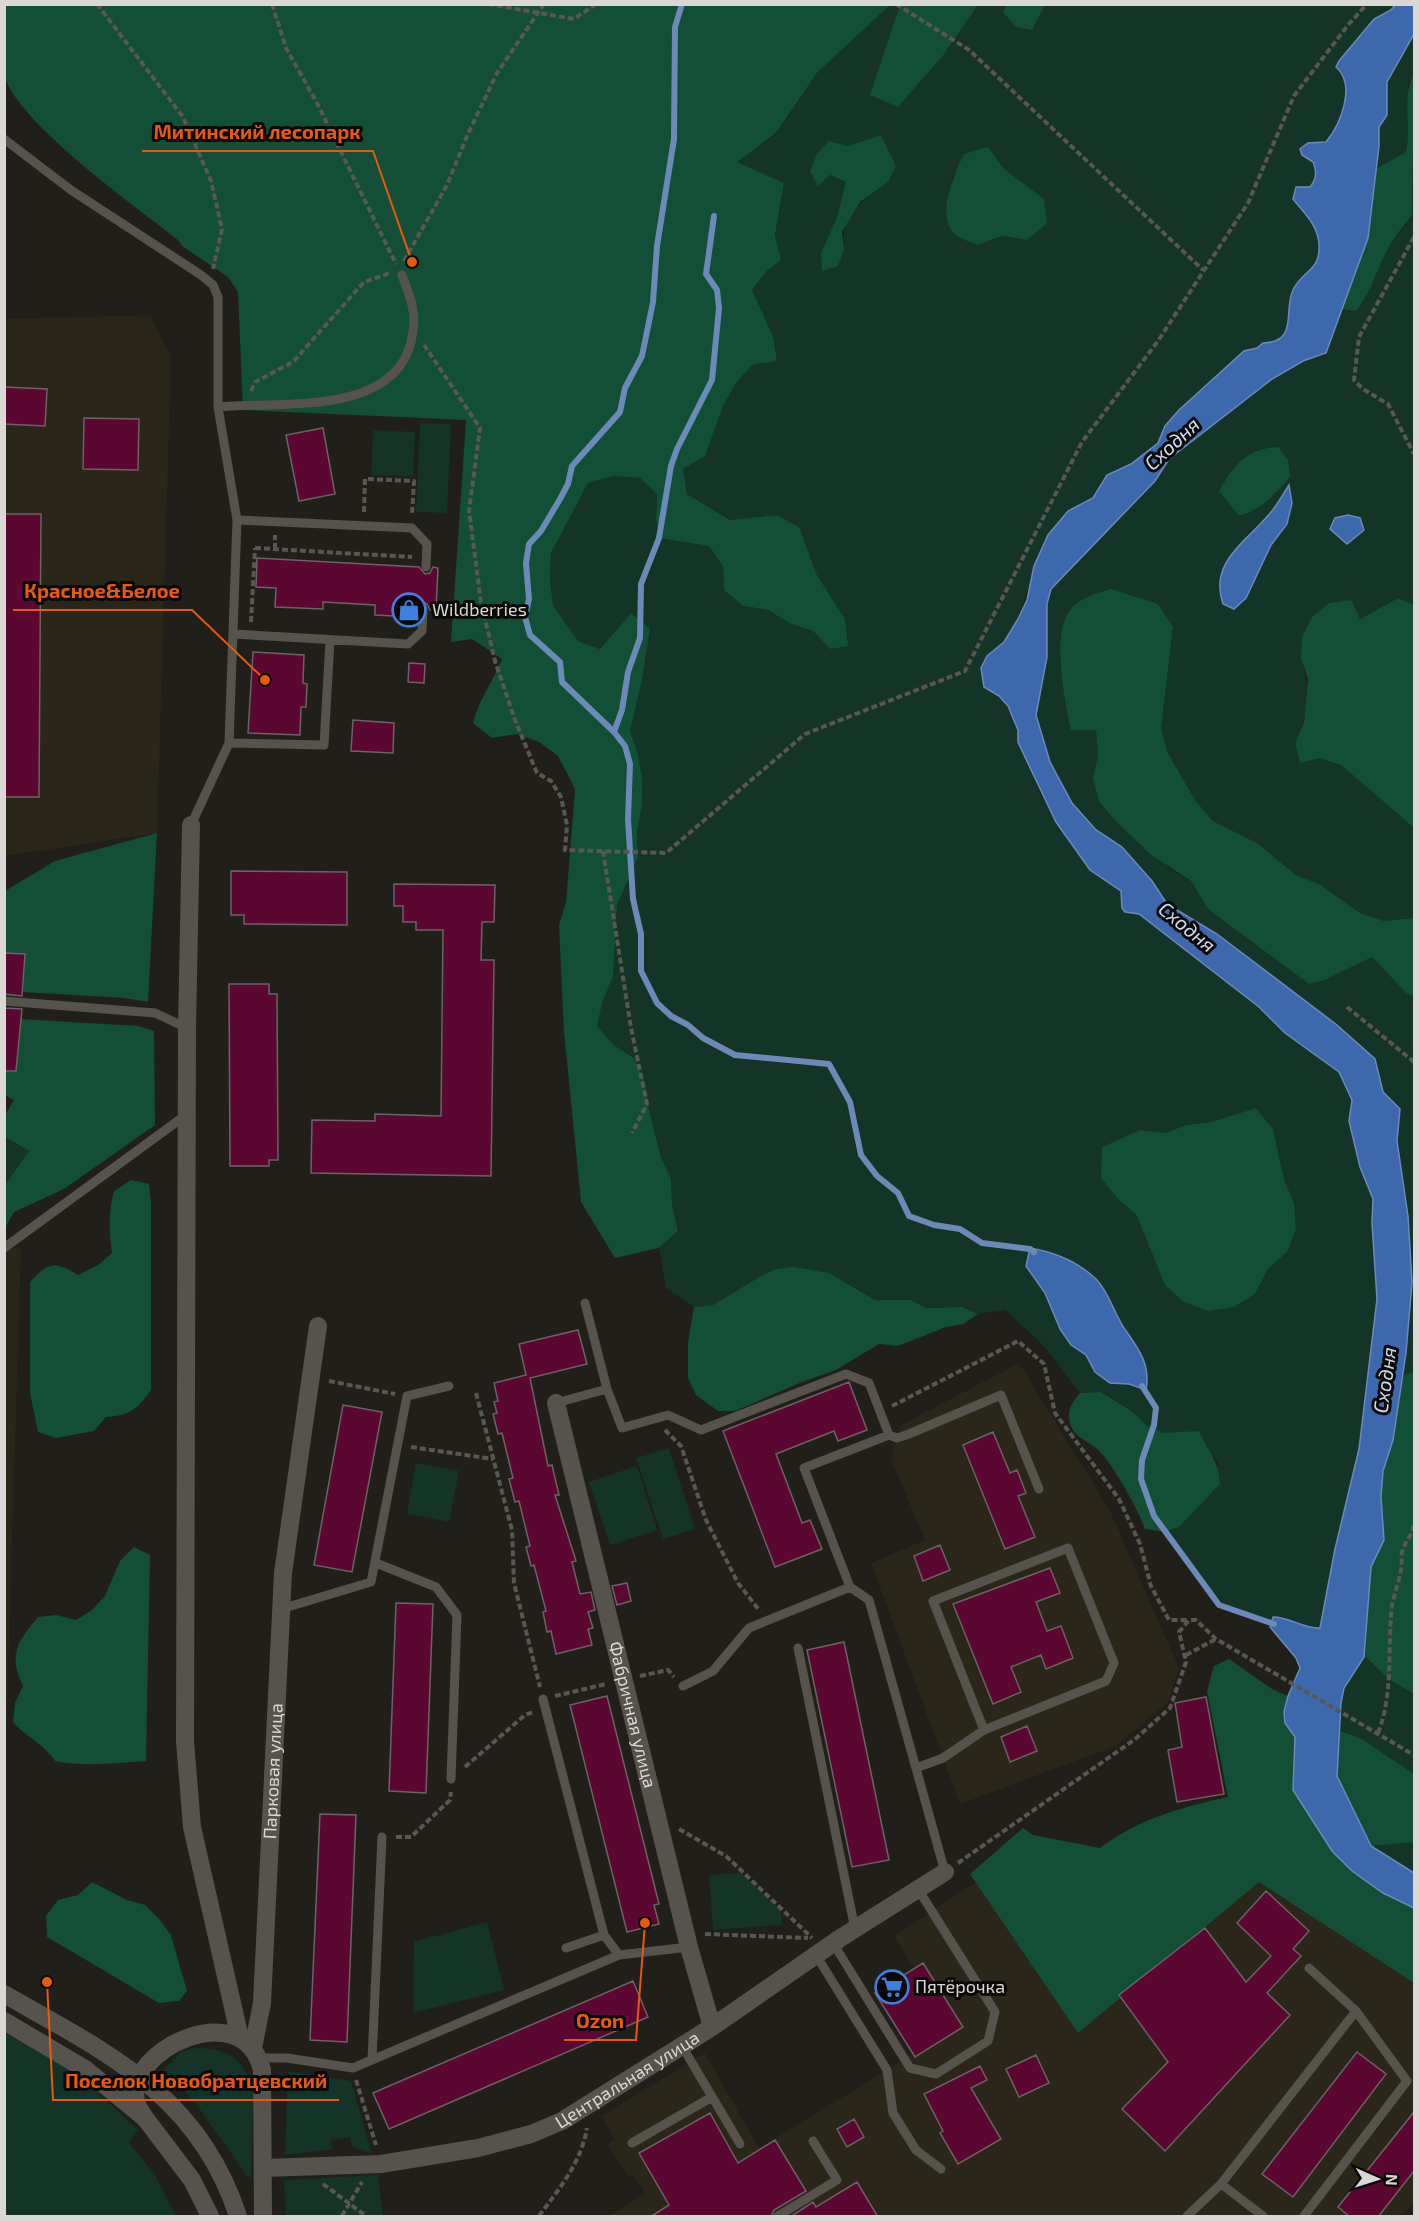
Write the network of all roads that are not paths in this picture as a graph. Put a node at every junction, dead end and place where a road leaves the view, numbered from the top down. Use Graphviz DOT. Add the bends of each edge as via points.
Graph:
graph roads {
  1 [pos="4,139"];
  2 [pos="400,273"];
  3 [pos="218,408"];
  4 [pos="237,520"];
  5 [pos="426,562"];
  6 [pos="423,609"];
  7 [pos="233,634"];
  8 [pos="330,640"];
  9 [pos="229,743"];
  10 [pos="191,825"];
  11 [pos="4,1001"];
  12 [pos="187,1028"];
  13 [pos="188,1114"];
  14 [pos="4,1248"];
  15 [pos="585,1304"];
  16 [pos="318,1326"];
  17 [pos="449,1386"];
  18 [pos="607,1389"];
  19 [pos="556,1403"];
  20 [pos="889,1436"];
  21 [pos="1040,1489"];
  22 [pos="376,1563"];
  23 [pos="850,1587"];
  24 [pos="281,1609"];
  25 [pos="798,1647"];
  26 [pos="683,1686"];
  27 [pos="544,1703"];
  28 [pos="984,1730"];
  29 [pos="916,1768"];
  30 [pos="451,1779"];
  31 [pos="382,1837"];
  32 [pos="945,1872"];
  33 [pos="918,1889"];
  34 [pos="855,1929"];
  35 [pos="604,1935"];
  36 [pos="687,1940"];
  37 [pos="836,1941"];
  38 [pos="814,1947"];
  39 [pos="566,1948"];
  40 [pos="619,1955"];
  41 [pos="1309,1968"];
  42 [pos="4,1994"];
  43 [pos="1356,2011"];
  44 [pos="4,2021"];
  45 [pos="712,2027"];
  46 [pos="682,2046"];
  47 [pos="251,2048"];
  48 [pos="372,2060"];
  49 [pos="139,2075"];
  50 [pos="712,2097"];
  51 [pos="145,2118"];
  52 [pos="813,2141"];
  53 [pos="632,2143"];
  54 [pos="740,2144"];
  55 [pos="264,2168"];
  56 [pos="941,2169"];
  57 [pos="1221,2184"];
  58 [pos="210,2217"];
  59 [pos="238,2217"];
  60 [pos="263,2217"];
  61 [pos="778,2217"];
  62 [pos="1187,2217"];
  63 [pos="1263,2217"];
  64 [pos="1304,2217"];
  1 -- 3 [label="lane" via="71,190 210,282 218,297"];
  2 -- 3 [label="lane" via="413,307 414,329 400,368 388,380 342,400"];
  3 -- 4 [label="lane"];
  4 -- 5 [label="lane" via="412,528 427,544"];
  4 -- 7 [label="lane"];
  6 -- 8 [label="lane" via="422,631 408,644"];
  7 -- 8 [label="lane"];
  7 -- 9 [label="lane"];
  8 -- 9 [label="lane" via="324,746"];
  9 -- 10 [label="lane"];
  10 -- 12 [label="street"];
  11 -- 12 [label="lane" via="155,1013"];
  12 -- 13 [label="street"];
  13 -- 14 [label="lane"];
  13 -- 47 [label="street" via="185,1741 192,1827 207,1902"];
  15 -- 18 [label="lane"];
  16 -- 24 [label="street, Парковая улица"];
  17 -- 22 [label="lane" via="407,1396"];
  18 -- 19 [label="lane"];
  18 -- 20 [label="lane" via="622,1428 668,1415 701,1430 846,1374 868,1383"];
  19 -- 36 [label="street, Фабричная улица"];
  20 -- 21 [label="lane" via="909,1434 1001,1395"];
  20 -- 23 [label="lane" via="804,1468"];
  22 -- 24 [label="lane" via="371,1582"];
  22 -- 30 [label="lane" via="436,1587 457,1615"];
  23 -- 26 [label="lane" via="749,1628 712,1671"];
  23 -- 29 [label="lane" via="869,1600"];
  24 -- 47 [label="street, Парковая улица" via="262,2003"];
  25 -- 34 [label="lane"];
  27 -- 35 [label="lane"];
  28 -- 28 [label="lane" via="1106,1681 1114,1663 1068,1548 933,1601"];
  28 -- 29 [label="lane" via="943,1758"];
  29 -- 32 [label="lane"];
  31 -- 48 [label="lane"];
  32 -- 33 [label="street, Центральная улица"];
  33 -- 34 [label="street, Центральная улица"];
  33 -- 37 [label="lane" via="995,2012 988,2041 979,2047 936,2074 910,2068"];
  34 -- 37 [label="street, Центральная улица"];
  35 -- 39 [label="lane"];
  35 -- 40 [label="lane"];
  36 -- 40 [label="lane"];
  36 -- 45 [label="street, Фабричная улица"];
  37 -- 38 [label="street, Центральная улица"];
  38 -- 45 [label="street, Центральная улица"];
  38 -- 56 [label="lane" via="887,2070 892,2112 916,2150"];
  40 -- 48 [label="lane"];
  41 -- 43 [label="lane"];
  42 -- 49 [label="street"];
  43 -- 57 [label="lane"];
  43 -- 64 [label="lane" via="1407,2081"];
  44 -- 51 [label="street" via="85,2069"];
  45 -- 46 [label="street, Центральная улица"];
  46 -- 50 [label="lane"];
  46 -- 55 [label="street, Центральная улица" via="562,2121 531,2134 478,2148 381,2164"];
  47 -- 48 [label="lane" via="353,2068"];
  47 -- 49 [label="street" via="220,2032 182,2039 167,2046"];
  47 -- 55 [label="street, Парковая улица" via="262,2070"];
  49 -- 51 [label="street" via="136,2102"];
  49 -- 59 [label="street" via="192,2129 214,2163"];
  50 -- 53 [label="lane"];
  50 -- 54 [label="lane"];
  51 -- 58 [label="street" via="192,2180"];
  52 -- 61 [label="lane" via="837,2180"];
  55 -- 60 [label="street, Парковая улица"];
  57 -- 62 [label="lane"];
  57 -- 63 [label="lane"];
}
